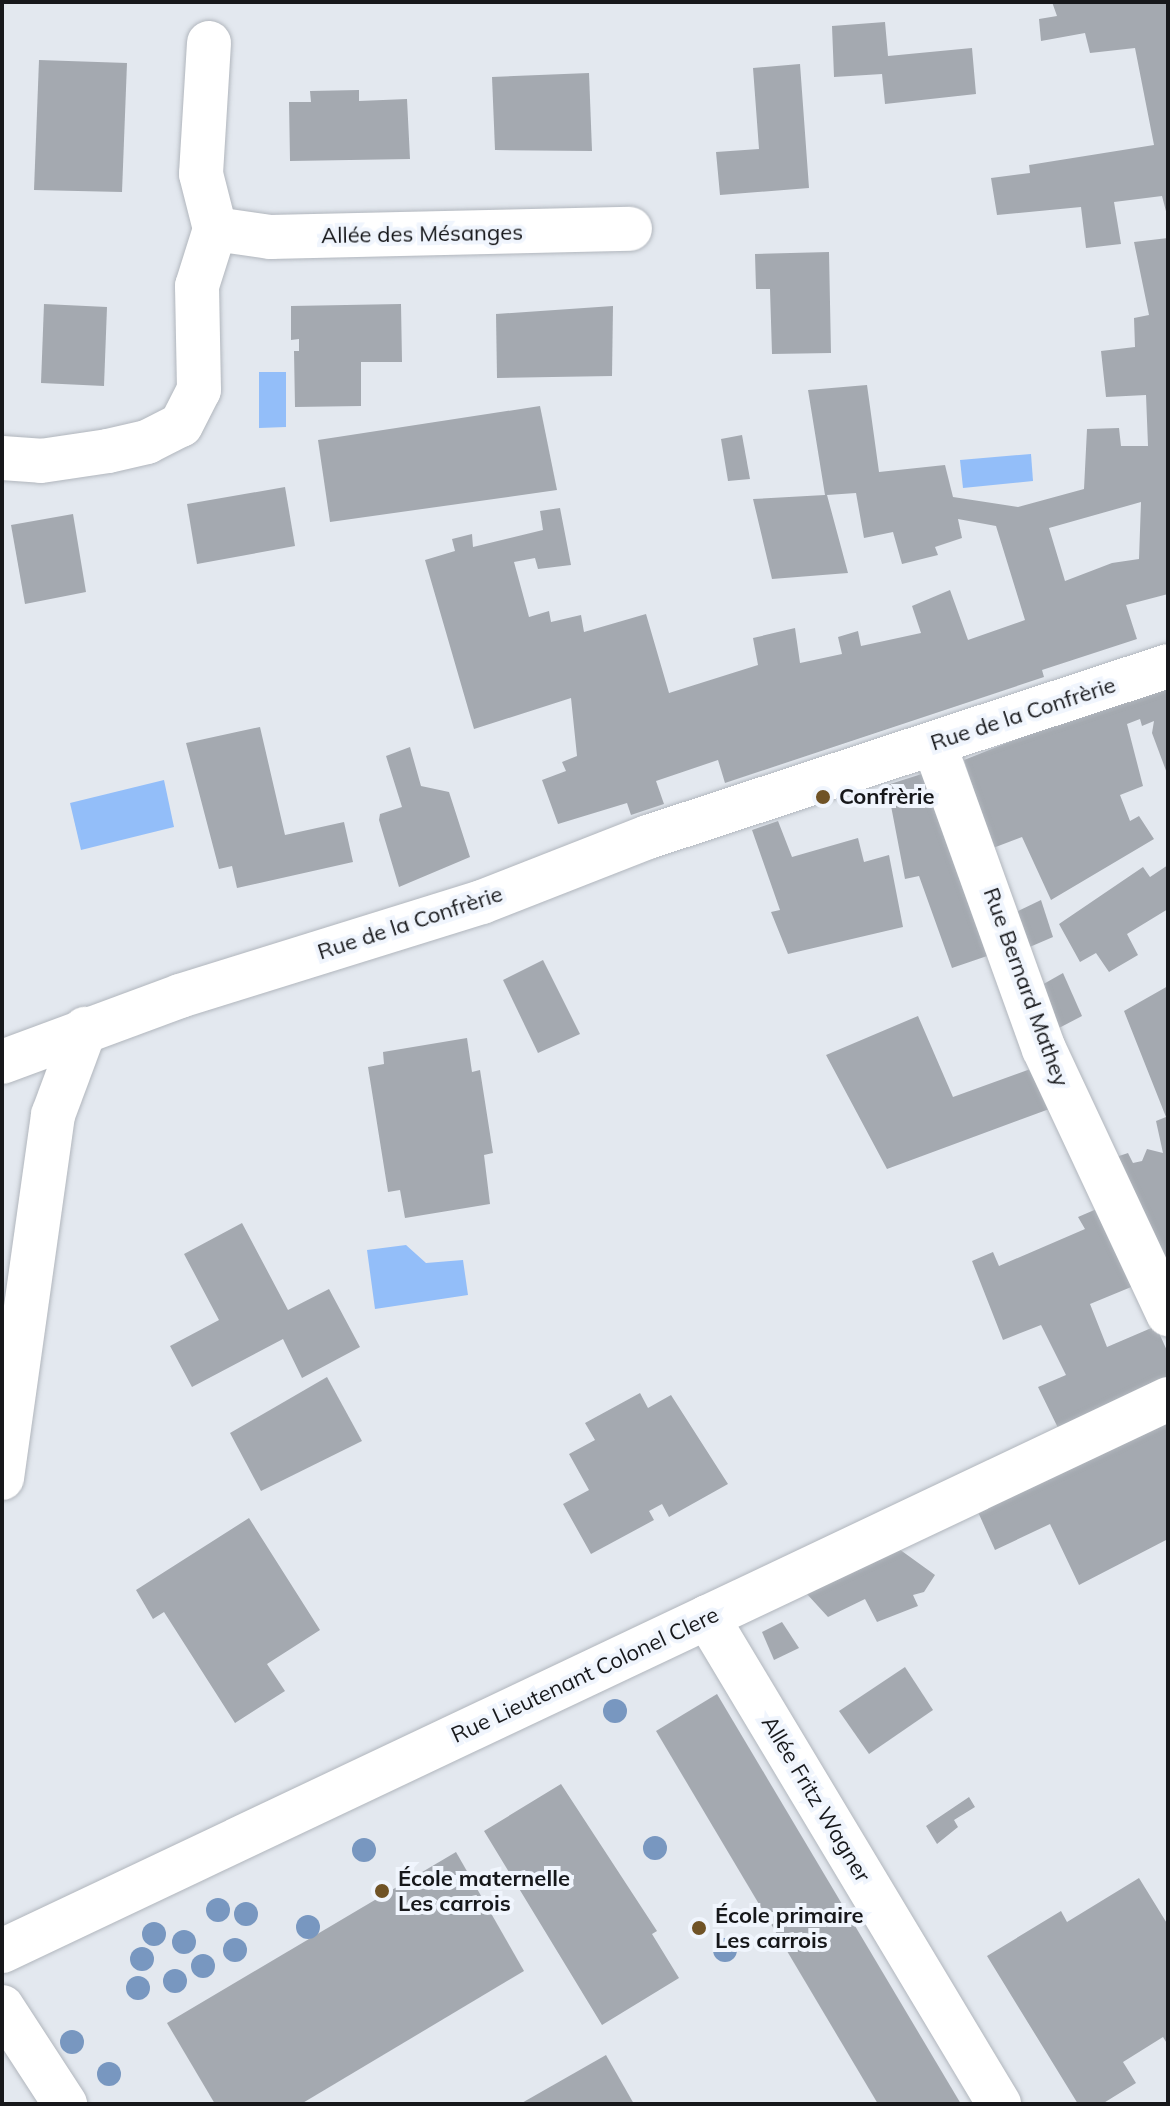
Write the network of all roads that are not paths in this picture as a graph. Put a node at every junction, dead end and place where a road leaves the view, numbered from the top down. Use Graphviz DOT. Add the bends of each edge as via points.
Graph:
graph roads {
  1 [pos="209,43"];
  2 [pos="215,229"];
  3 [pos="630,229"];
  4 [pos="2,458"];
  5 [pos="1168,666"];
  6 [pos="934,744"];
  7 [pos="85,1029"];
  8 [pos="2,1062"];
  9 [pos="1168,1314"];
  10 [pos="1168,1399"];
  11 [pos="2,1478"];
  12 [pos="707,1617"];
  13 [pos="2,1951"];
  14 [pos="2,2007"];
  15 [pos="65,2104"];
  16 [pos="999,2104"];
  1 -- 2 [label="street" via="201,174"];
  2 -- 3 [label="street, Allée des Mésanges" via="270,237"];
  2 -- 4 [label="street" via="197,286 199,390 181,425 147,442 108,451 41,461"];
  5 -- 6 [label="street, Rue de la Confrèrie"];
  6 -- 7 [label="street, Rue de la Confrèrie" via="648,837 482,902"];
  6 -- 9 [label="street, Rue Bernard Mathey" via="1044,1049"];
  7 -- 8 [label="street, Rue de la Confrèrie"];
  7 -- 11 [label="street" via="53,1115"];
  10 -- 12 [label="street, Rue Lieutenant Colonel Clere"];
  12 -- 13 [label="street, Rue Lieutenant Colonel Clere"];
  12 -- 16 [label="street, Allée Fritz Wagner"];
  14 -- 15 [label="street"];
}
